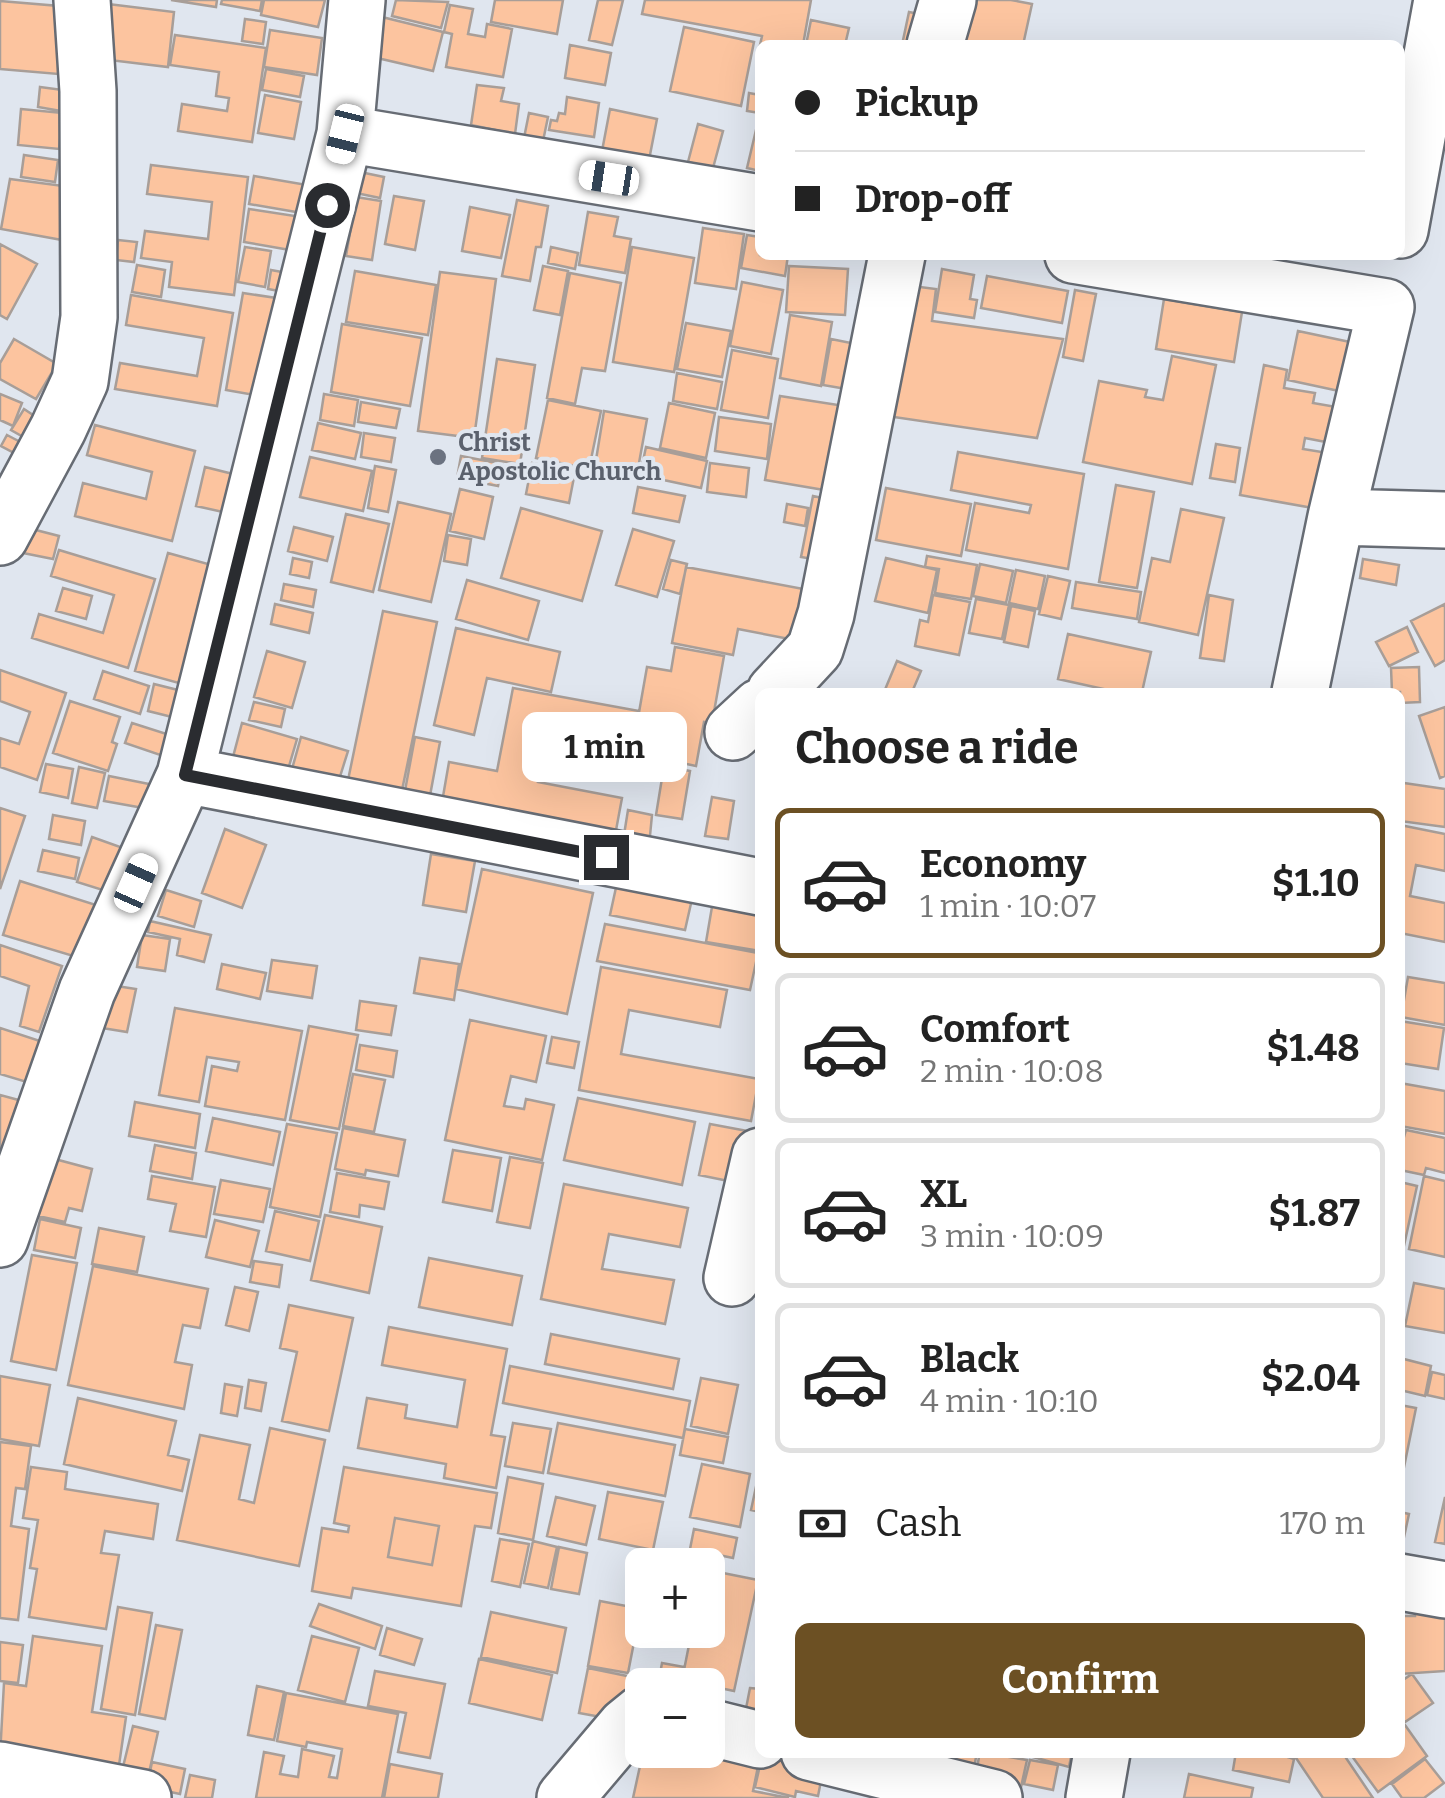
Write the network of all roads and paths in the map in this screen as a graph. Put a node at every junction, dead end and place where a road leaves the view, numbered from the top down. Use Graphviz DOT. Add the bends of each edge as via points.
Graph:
graph roads {
  1 [pos="82,0"];
  2 [pos="357,0"];
  3 [pos="948,0"];
  4 [pos="1441,17"];
  5 [pos="936,40"];
  6 [pos="345,134"];
  7 [pos="755,202"];
  8 [pos="1405,204"];
  9 [pos="895,260"];
  10 [pos="1134,260"];
  11 [pos="1391,281"];
  12 [pos="1336,517"];
  13 [pos="1445,520"];
  14 [pos="0,537"];
  15 [pos="779,688"];
  16 [pos="1301,688"];
  17 [pos="185,775"];
  18 [pos="755,886"];
  19 [pos="755,1178"];
  20 [pos="0,1239"];
  21 [pos="732,1278"];
  22 [pos="1405,1583"];
  23 [pos="1445,1590"];
  24 [pos="625,1727"];
  25 [pos="725,1731"];
  26 [pos="755,1739"];
  27 [pos="834,1758"];
  28 [pos="1101,1758"];
  29 [pos="0,1770"];
  30 [pos="143,1798"];
  31 [pos="565,1798"];
  32 [pos="994,1798"];
  33 [pos="1094,1798"];
  1 -- 14 [label="street" via="88,318 80,381"];
  2 -- 6 [label="street"];
  3 -- 5 [label="street"];
  4 -- 8 [label="street"];
  6 -- 7 [label="street"];
  6 -- 17 [label="street"];
  9 -- 15 [label="street" via="826,614 815,650"];
  10 -- 11 [label="street"];
  11 -- 12 [label="street"];
  12 -- 13 [label="street"];
  12 -- 16 [label="street"];
  17 -- 18 [label="street"];
  17 -- 20 [label="street" via="87,991"];
  19 -- 21 [label="street"];
  22 -- 23 [label="street"];
  24 -- 31 [label="street"];
  25 -- 26 [label="street"];
  27 -- 32 [label="street"];
  28 -- 33 [label="street"];
  29 -- 30 [label="street"];
}
